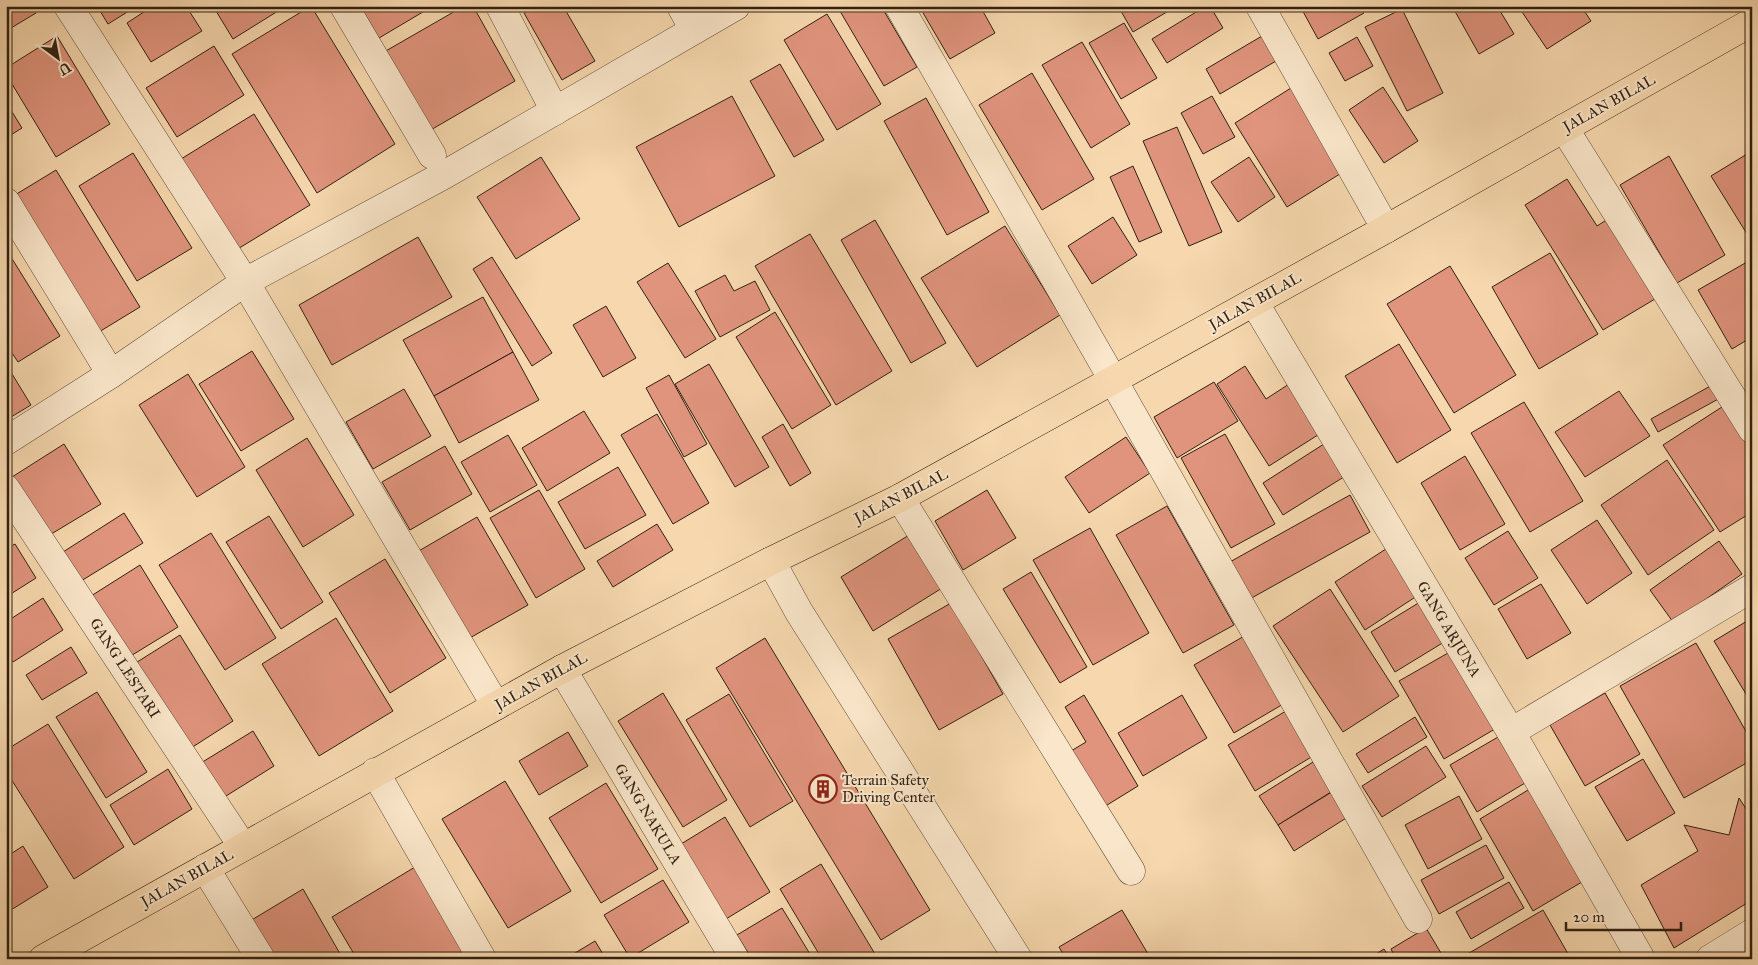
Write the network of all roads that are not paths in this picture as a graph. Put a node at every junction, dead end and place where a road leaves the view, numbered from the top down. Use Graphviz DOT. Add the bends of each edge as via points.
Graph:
graph roads {
  1 [pos="68,6"];
  2 [pos="344,6"];
  3 [pos="500,6"];
  4 [pos="681,6"];
  5 [pos="736,6"];
  6 [pos="899,6"];
  7 [pos="1260,6"];
  8 [pos="1752,22"];
  9 [pos="694,30"];
  10 [pos="555,110"];
  11 [pos="1564,128"];
  12 [pos="432,154"];
  13 [pos="6,202"];
  14 [pos="1386,229"];
  15 [pos="245,282"];
  16 [pos="1254,302"];
  17 [pos="111,374"];
  18 [pos="1113,380"];
  19 [pos="1752,429"];
  20 [pos="6,441"];
  21 [pos="6,489"];
  22 [pos="900,498"];
  23 [pos="771,561"];
  24 [pos="1752,588"];
  25 [pos="562,669"];
  26 [pos="496,706"];
  27 [pos="1511,732"];
  28 [pos="375,772"];
  29 [pos="243,847"];
  30 [pos="205,868"];
  31 [pos="1131,871"];
  32 [pos="1418,919"];
  33 [pos="1752,933"];
  34 [pos="52,957"];
  35 [pos="261,959"];
  36 [pos="482,959"];
  37 [pos="735,959"];
  38 [pos="1018,959"];
  39 [pos="1642,959"];
  40 [pos="1710,959"];
  1 -- 15 [label="street"];
  2 -- 12 [label="street"];
  3 -- 10 [label="street"];
  4 -- 9 [label="street"];
  5 -- 9 [label="street"];
  6 -- 18 [label="street"];
  7 -- 14 [label="street"];
  8 -- 11 [label="main road, JALAN BILAL"];
  9 -- 10 [label="street"];
  10 -- 15 [label="street" via="444,175"];
  11 -- 14 [label="main road, JALAN BILAL"];
  11 -- 19 [label="street"];
  13 -- 17 [label="street"];
  14 -- 16 [label="main road, JALAN BILAL"];
  15 -- 17 [label="street"];
  15 -- 26 [label="street"];
  16 -- 18 [label="main road, JALAN BILAL"];
  16 -- 27 [label="street, GANG ARJUNA"];
  17 -- 20 [label="street"];
  18 -- 22 [label="main road, JALAN BILAL"];
  18 -- 32 [label="street"];
  21 -- 29 [label="street, GANG LESTARI"];
  22 -- 23 [label="main road, JALAN BILAL"];
  22 -- 31 [label="street"];
  23 -- 25 [label="main road, JALAN BILAL"];
  23 -- 38 [label="street" via="799,612"];
  24 -- 27 [label="street"];
  25 -- 26 [label="main road, JALAN BILAL"];
  25 -- 37 [label="street, GANG NAKULA"];
  26 -- 28 [label="main road, JALAN BILAL"];
  27 -- 39 [label="street, GANG ARJUNA"];
  28 -- 29 [label="main road, JALAN BILAL"];
  28 -- 36 [label="street"];
  29 -- 30 [label="main road, JALAN BILAL"];
  30 -- 34 [label="main road, JALAN BILAL"];
  30 -- 35 [label="street"];
  33 -- 40 [label="street"];
}
